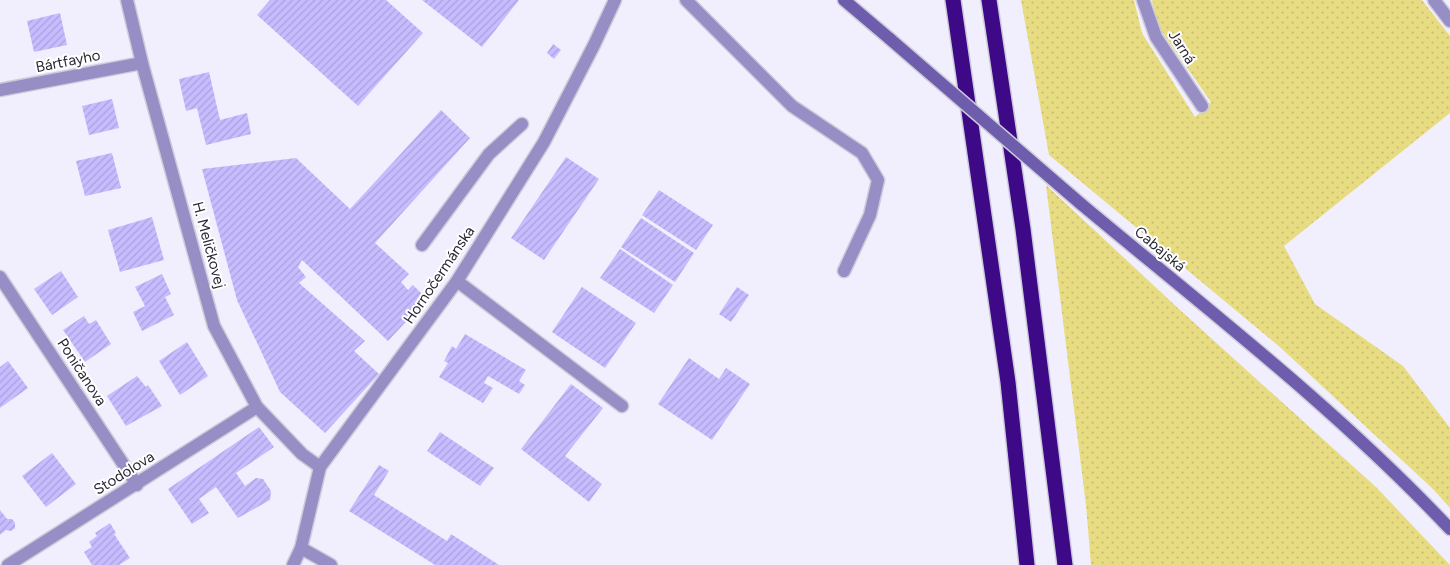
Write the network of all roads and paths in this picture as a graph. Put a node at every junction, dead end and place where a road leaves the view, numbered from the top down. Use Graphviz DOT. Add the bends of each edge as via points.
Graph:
graph roads {
  1 [pos="127,0"];
  2 [pos="615,0"];
  3 [pos="686,0"];
  4 [pos="844,0"];
  5 [pos="953,0"];
  6 [pos="989,0"];
  7 [pos="1143,0"];
  8 [pos="1434,0"];
  9 [pos="1450,21"];
  10 [pos="142,63"];
  11 [pos="0,90"];
  12 [pos="1202,106"];
  13 [pos="522,124"];
  14 [pos="422,245"];
  15 [pos="844,271"];
  16 [pos="0,277"];
  17 [pos="457,281"];
  18 [pos="622,406"];
  19 [pos="257,407"];
  20 [pos="320,467"];
  21 [pos="138,485"];
  22 [pos="1450,529"];
  23 [pos="300,548"];
  24 [pos="8,565"];
  25 [pos="294,565"];
  26 [pos="332,565"];
  27 [pos="1027,565"];
  28 [pos="1065,565"];
  1 -- 10 [label="street, H. Meličkovej"];
  2 -- 17 [label="street, Hornočermánska" via="544,142"];
  3 -- 15 [label="street" via="792,106 862,153 878,180 870,215"];
  4 -- 22 [label="main road, Cabajská, bridge" via="1303,390"];
  5 -- 27 [label="highway" via="1004,353"];
  6 -- 28 [label="highway" via="1023,229"];
  7 -- 12 [label="street, Jarná" via="1156,37"];
  8 -- 9 [label="street"];
  10 -- 11 [label="street, Bártfayho"];
  10 -- 19 [label="street, H. Meličkovej" via="214,326"];
  13 -- 14 [label="street" via="489,154"];
  16 -- 21 [label="street, Poničanova"];
  17 -- 18 [label="street"];
  17 -- 20 [label="street, Hornočermánska"];
  19 -- 20 [label="street, H. Meličkovej" via="302,454"];
  19 -- 21 [label="street, Stodolova"];
  20 -- 23 [label="street, Hornočermánska"];
  21 -- 24 [label="street, Stodolova"];
  23 -- 25 [label="street, Hornočermánska"];
  23 -- 26 [label="street"];
}
